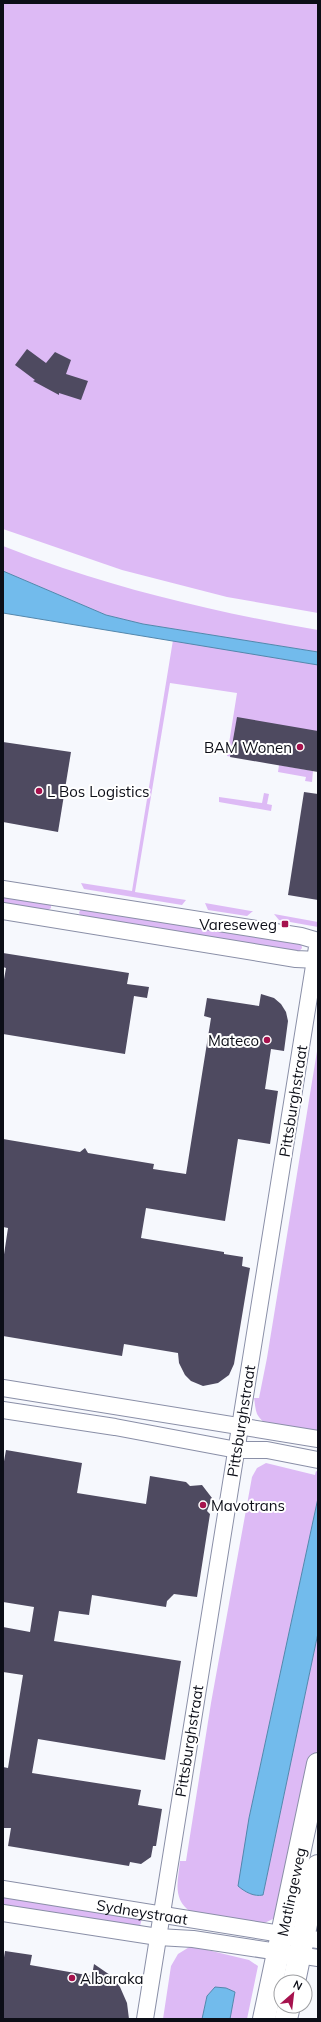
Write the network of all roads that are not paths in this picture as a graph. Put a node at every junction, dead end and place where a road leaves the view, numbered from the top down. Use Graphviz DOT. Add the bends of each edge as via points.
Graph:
graph roads {
  1 [pos="3,889"];
  2 [pos="3,911"];
  3 [pos="318,941"];
  4 [pos="317,960"];
  5 [pos="3,1388"];
  6 [pos="119,1407"];
  7 [pos="3,1410"];
  8 [pos="115,1427"];
  9 [pos="240,1427"];
  10 [pos="318,1439"];
  11 [pos="237,1450"];
  12 [pos="318,1460"];
  13 [pos="318,1764"];
  14 [pos="318,1866"];
  15 [pos="3,1889"];
  16 [pos="3,1913"];
  17 [pos="161,1914"];
  18 [pos="158,1937"];
  19 [pos="280,1942"];
  20 [pos="310,1948"];
  21 [pos="298,1974"];
  22 [pos="145,2019"];
  23 [pos="264,2019"];
  1 -- 3 [label="street" via="301,936"];
  2 -- 4 [label="street" via="288,958"];
  3 -- 4 [label="street, Pittsburghstraat"];
  4 -- 9 [label="street, Pittsburghstraat"];
  5 -- 6 [label="street"];
  6 -- 8 [label="street"];
  6 -- 9 [label="street"];
  7 -- 8 [label="street"];
  8 -- 11 [label="street"];
  9 -- 10 [label="street"];
  9 -- 11 [label="street, Pittsburghstraat"];
  11 -- 12 [label="street" via="267,1450"];
  11 -- 17 [label="street, Pittsburghstraat"];
  13 -- 19 [label="main road, Matlingeweg"];
  14 -- 20 [label="main road, Matlingeweg"];
  15 -- 17 [label="street, Sydneystraat"];
  16 -- 18 [label="street, Sydneystraat"];
  17 -- 18 [label="street, Pittsburghstraat"];
  17 -- 19 [label="street, Sydneystraat"];
  18 -- 19 [label="street, Sydneystraat"];
  18 -- 22 [label="street, Pittsburghstraat"];
  19 -- 20 [label="street"];
  19 -- 23 [label="main road, Matlingeweg"];
  20 -- 21 [label="main road, Matlingeweg"];
}
